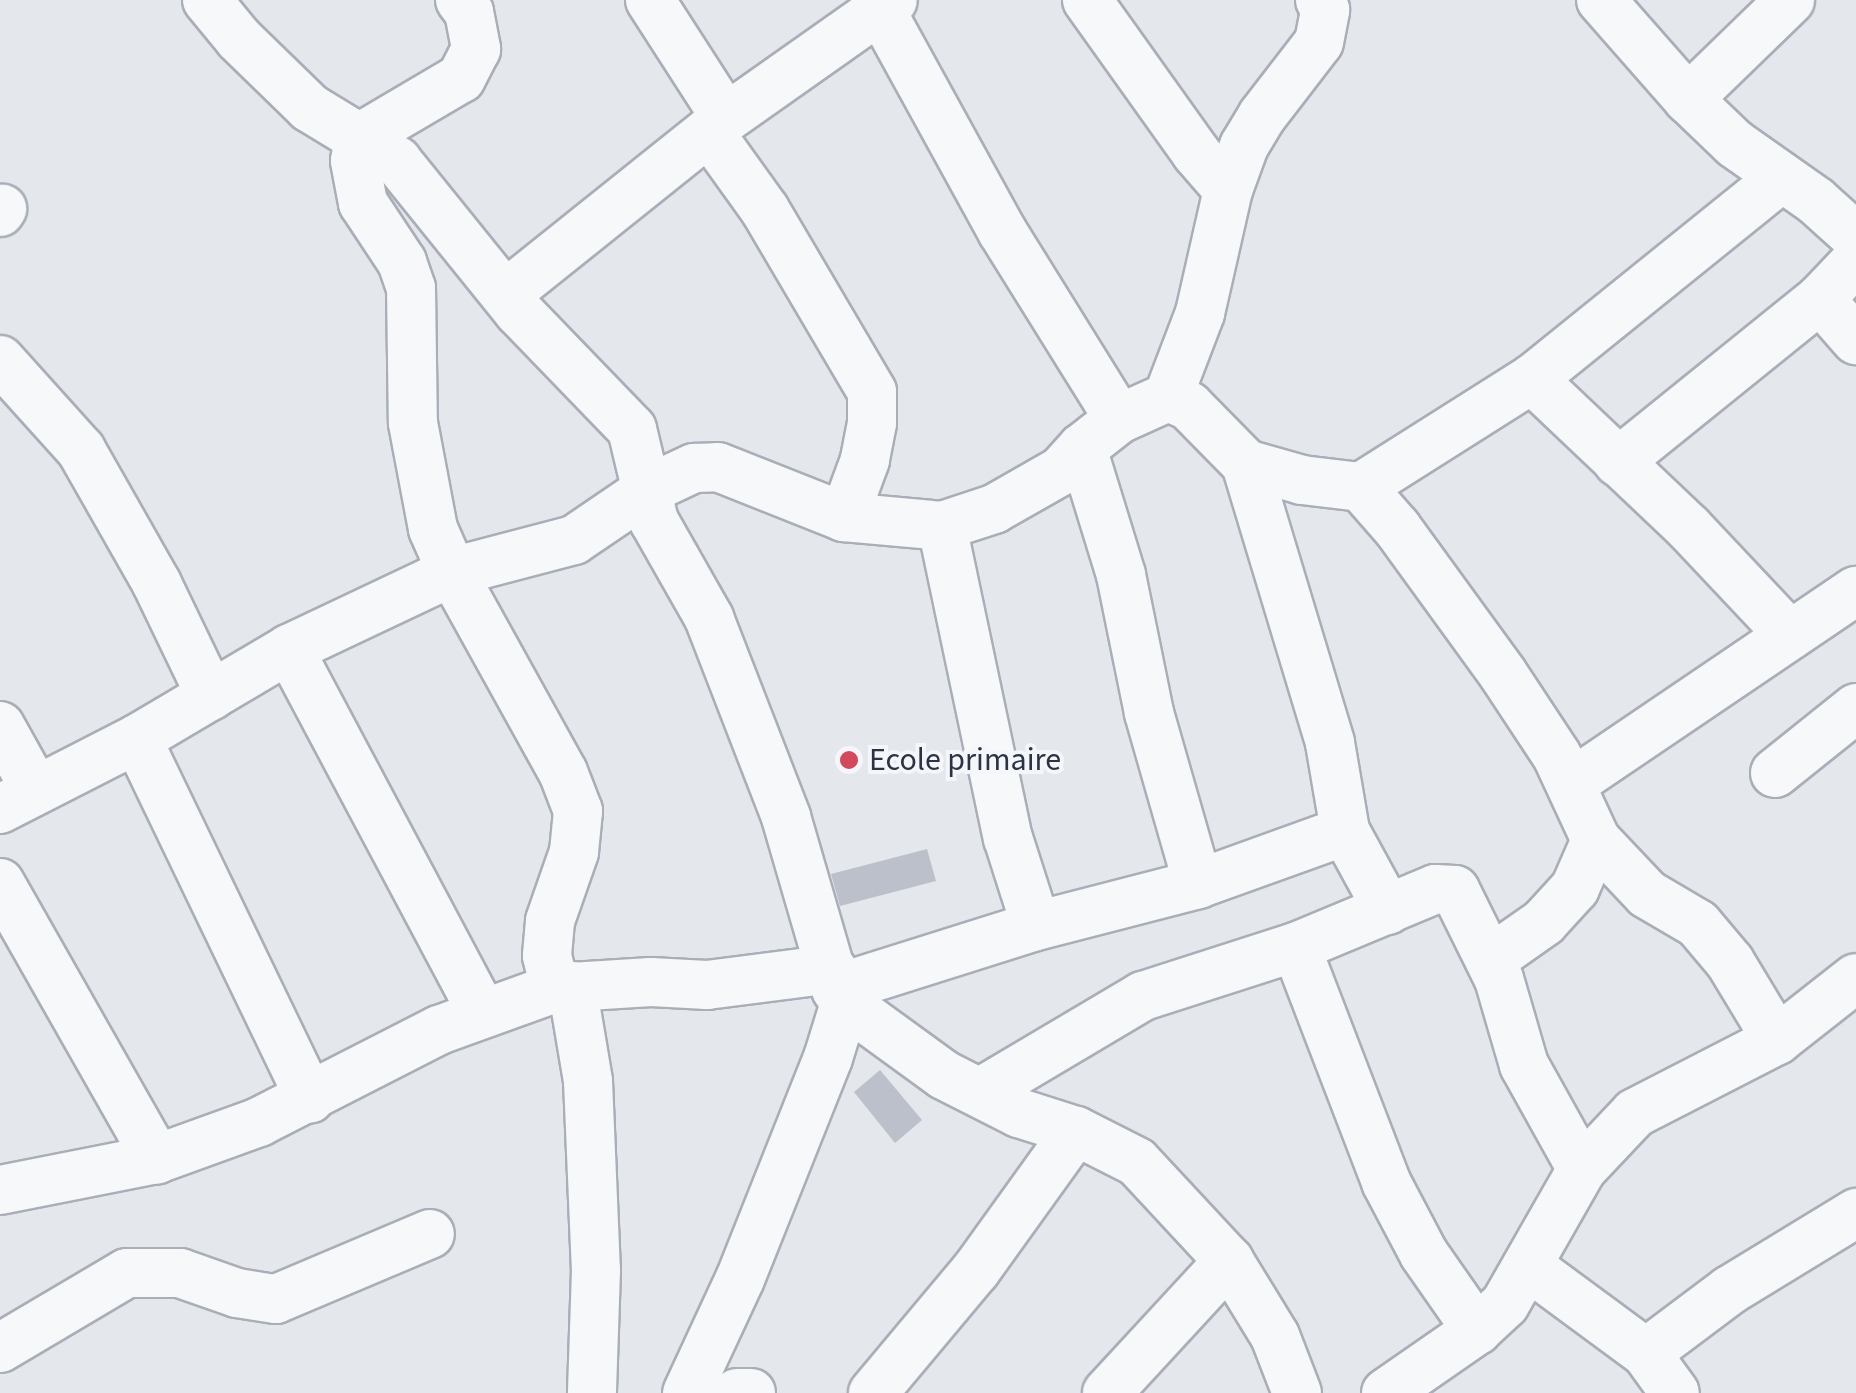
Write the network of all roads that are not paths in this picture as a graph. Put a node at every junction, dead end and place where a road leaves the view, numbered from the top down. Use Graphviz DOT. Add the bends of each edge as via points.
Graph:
graph roads {
  1 [pos="208,0"];
  2 [pos="460,0"];
  3 [pos="650,0"];
  4 [pos="1087,0"];
  5 [pos="1320,0"];
  6 [pos="1601,0"];
  7 [pos="1790,0"];
  8 [pos="883,3"];
  9 [pos="1688,99"];
  10 [pos="718,125"];
  11 [pos="359,138"];
  12 [pos="1780,178"];
  13 [pos="1228,190"];
  14 [pos="1856,237"];
  15 [pos="1856,262"];
  16 [pos="506,294"];
  17 [pos="1820,299"];
  18 [pos="1856,340"];
  19 [pos="0,360"];
  20 [pos="1532,379"];
  21 [pos="1168,397"];
  22 [pos="1119,419"];
  23 [pos="1082,448"];
  24 [pos="1618,462"];
  25 [pos="1246,464"];
  26 [pos="1361,487"];
  27 [pos="648,489"];
  28 [pos="844,517"];
  29 [pos="942,526"];
  30 [pos="452,572"];
  31 [pos="1856,591"];
  32 [pos="1790,636"];
  33 [pos="289,650"];
  34 [pos="211,696"];
  35 [pos="1856,708"];
  36 [pos="0,726"];
  37 [pos="138,739"];
  38 [pos="1775,773"];
  39 [pos="1572,784"];
  40 [pos="18,799"];
  41 [pos="1346,831"];
  42 [pos="1596,840"];
  43 [pos="0,883"];
  44 [pos="1198,884"];
  45 [pos="1388,910"];
  46 [pos="1036,926"];
  47 [pos="1296,947"];
  48 [pos="1490,960"];
  49 [pos="1856,978"];
  50 [pos="564,987"];
  51 [pos="837,987"];
  52 [pos="483,1014"];
  53 [pos="1777,1040"];
  54 [pos="981,1092"];
  55 [pos="310,1098"];
  56 [pos="1076,1131"];
  57 [pos="157,1158"];
  58 [pos="1582,1169"];
  59 [pos="0,1190"];
  60 [pos="1856,1213"];
  61 [pos="430,1234"];
  62 [pos="1229,1262"];
  63 [pos="1528,1266"];
  64 [pos="1477,1330"];
  65 [pos="0,1348"];
  66 [pos="1646,1353"];
  67 [pos="592,1393"];
  68 [pos="687,1393"];
  69 [pos="737,1393"];
  70 [pos="751,1393"];
  71 [pos="873,1393"];
  72 [pos="1107,1393"];
  73 [pos="1296,1393"];
  74 [pos="1386,1393"];
  75 [pos="1675,1393"];
  1 -- 11 [label="street" via="310,108"];
  2 -- 11 [label="street" via="476,50 461,78"];
  3 -- 10 [label="street"];
  4 -- 13 [label="street"];
  5 -- 13 [label="street" via="1325,10 1319,42 1262,116"];
  6 -- 9 [label="street"];
  7 -- 9 [label="street"];
  8 -- 10 [label="street"];
  8 -- 22 [label="street" via="1002,231"];
  9 -- 12 [label="street"];
  10 -- 16 [label="street"];
  10 -- 28 [label="street" via="872,392 865,460"];
  11 -- 16 [label="street" via="398,161"];
  11 -- 30 [label="street" via="362,203 402,262 411,288 413,423 433,529"];
  12 -- 14 [label="street"];
  12 -- 20 [label="street"];
  13 -- 21 [label="street" via="1200,313"];
  15 -- 17 [label="street"];
  16 -- 27 [label="street" via="632,429"];
  17 -- 18 [label="street"];
  17 -- 24 [label="street"];
  19 -- 34 [label="street" via="80,450"];
  20 -- 24 [label="street"];
  20 -- 26 [label="street"];
  21 -- 22 [label="street"];
  21 -- 25 [label="street" via="1189,406"];
  22 -- 23 [label="street"];
  23 -- 29 [label="street" via="1062,471 994,509"];
  23 -- 44 [label="street" via="1121,575 1148,713"];
  24 -- 32 [label="street"];
  25 -- 26 [label="street"];
  25 -- 41 [label="street" via="1330,743"];
  26 -- 39 [label="street" via="1503,674"];
  27 -- 28 [label="street" via="694,468 718,467"];
  27 -- 30 [label="street" via="574,540"];
  27 -- 51 [label="street" via="654,521 708,618 786,816"];
  28 -- 29 [label="street"];
  29 -- 46 [label="street" via="1008,838"];
  30 -- 33 [label="street"];
  30 -- 50 [label="street" via="563,772 578,812 547,956"];
  31 -- 32 [label="street"];
  32 -- 39 [label="street"];
  33 -- 34 [label="street"];
  33 -- 52 [label="street"];
  34 -- 37 [label="street"];
  35 -- 38 [label="street"];
  36 -- 40 [label="street"];
  37 -- 40 [label="street"];
  37 -- 55 [label="street"];
  39 -- 42 [label="street"];
  41 -- 44 [label="street"];
  41 -- 45 [label="street"];
  42 -- 48 [label="street" via="1575,888 1544,922"];
  42 -- 53 [label="street" via="1648,894 1698,924 1730,962"];
  43 -- 57 [label="street"];
  44 -- 46 [label="street"];
  45 -- 47 [label="street"];
  45 -- 48 [label="street" via="1435,889 1455,890"];
  46 -- 51 [label="street"];
  47 -- 54 [label="street" via="1143,996"];
  47 -- 64 [label="street" via="1386,1182 1424,1254"];
  48 -- 58 [label="street" via="1524,1065"];
  49 -- 53 [label="street"];
  50 -- 51 [label="street"];
  50 -- 52 [label="street"];
  50 -- 67 [label="street" via="588,1081 596,1270"];
  51 -- 54 [label="street" via="944,1075"];
  51 -- 68 [label="street" via="828,1058"];
  52 -- 55 [label="street" via="360,1067"];
  53 -- 58 [label="street" via="1635,1113"];
  54 -- 56 [label="street"];
  55 -- 57 [label="street"];
  56 -- 62 [label="street" via="1136,1162"];
  56 -- 71 [label="street" via="976,1270"];
  57 -- 59 [label="street"];
  58 -- 63 [label="street"];
  60 -- 66 [label="street" via="1730,1290"];
  61 -- 65 [label="street" via="276,1299 236,1294 180,1273 127,1273"];
  62 -- 72 [label="street"];
  62 -- 73 [label="street" via="1275,1336"];
  63 -- 64 [label="street" via="1505,1304"];
  63 -- 66 [label="street"];
  64 -- 74 [label="street"];
  66 -- 75 [label="street"];
  69 -- 70 [label="street"];
}
